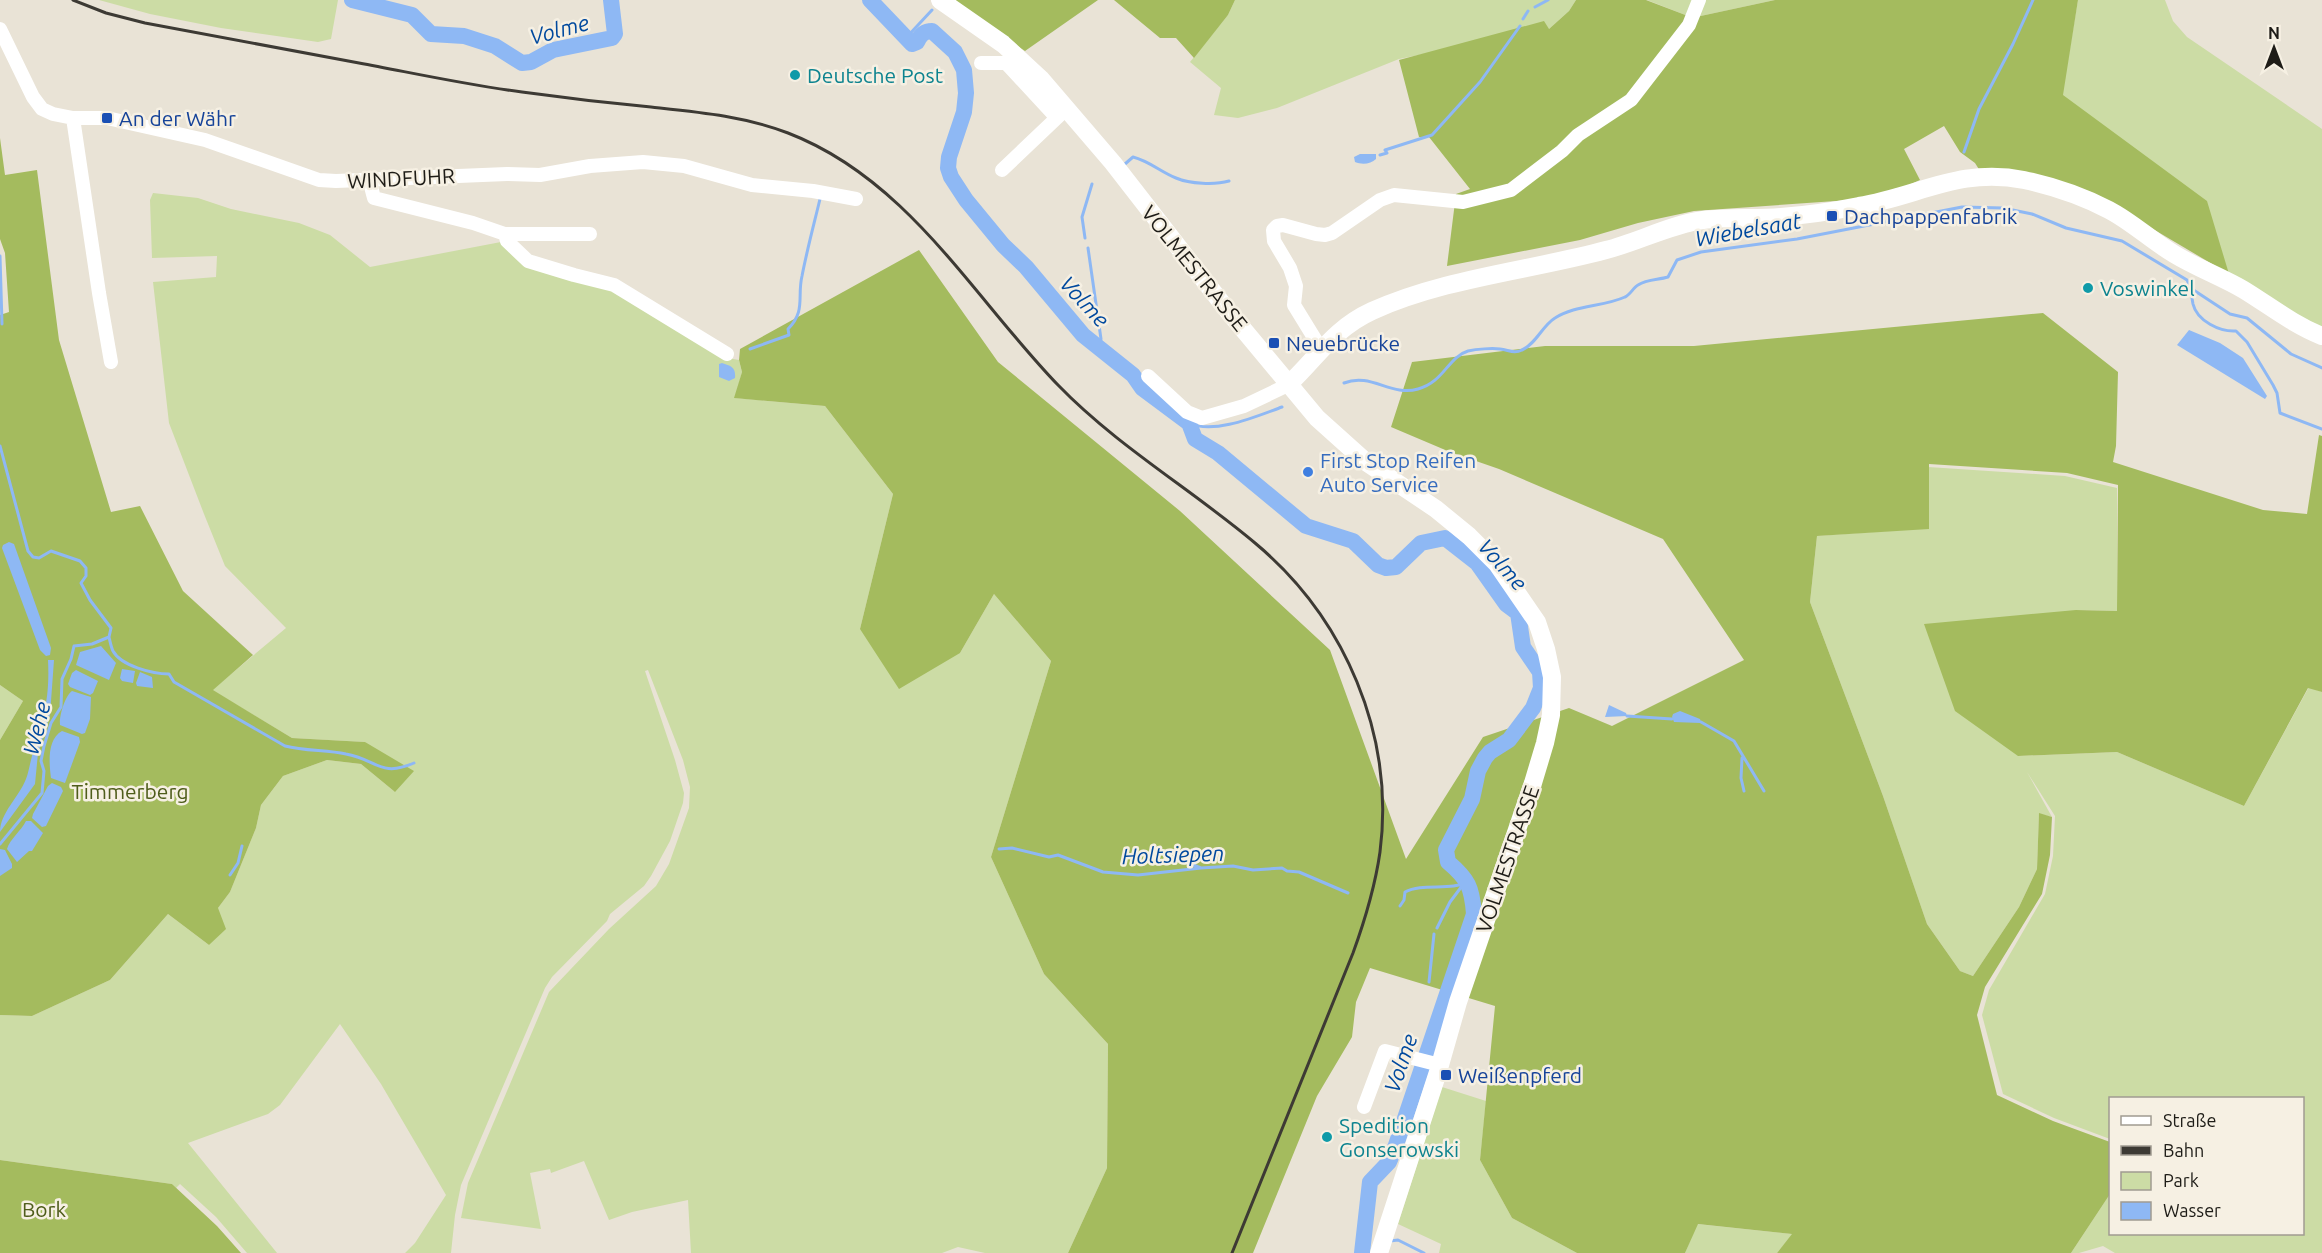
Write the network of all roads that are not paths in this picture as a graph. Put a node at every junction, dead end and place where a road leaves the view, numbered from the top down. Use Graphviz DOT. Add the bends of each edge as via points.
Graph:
graph roads {
  1 [pos="940,0"];
  2 [pos="1699,0"];
  3 [pos="0,29"];
  4 [pos="981,63"];
  5 [pos="1061,113"];
  6 [pos="73,118"];
  7 [pos="1002,170"];
  8 [pos="369,179"];
  9 [pos="856,199"];
  10 [pos="505,234"];
  11 [pos="590,234"];
  12 [pos="2322,336"];
  13 [pos="1321,349"];
  14 [pos="727,354"];
  15 [pos="111,362"];
  16 [pos="1148,376"];
  17 [pos="1288,385"];
  18 [pos="1436,1063"];
  19 [pos="1364,1107"];
  20 [pos="1379,1253"];
  1 -- 5 [label="main road, VOLMESTRASSE" via="1021,58"];
  2 -- 13 [label="street" via="1689,25 1631,100 1578,135 1511,190 1463,202 1394,195 1325,235 1277,226 1273,230 1274,241 1296,286 1294,305"];
  3 -- 6 [label="street, WINDFUHR" via="42,109"];
  4 -- 5 [label="street" via="1006,63"];
  5 -- 7 [label="street"];
  5 -- 17 [label="main road, VOLMESTRASSE" via="1113,163"];
  6 -- 8 [label="street, WINDFUHR" via="107,118 205,140 319,180"];
  6 -- 15 [label="street"];
  8 -- 9 [label="street, WINDFUHR" via="540,175 643,162 684,166 752,185"];
  8 -- 10 [label="street" via="374,198"];
  10 -- 11 [label="street"];
  10 -- 14 [label="street" via="507,241 528,261 614,285"];
  12 -- 13 [label="main road" via="2175,255 2110,210 2054,188 2002,176 1960,179 1873,204 1832,211 1679,225 1608,250 1413,295 1358,318"];
  13 -- 17 [label="main road"];
  16 -- 17 [label="street" via="1187,412 1202,418 1244,406"];
  17 -- 18 [label="main road, VOLMESTRASSE" via="1317,418 1366,462 1436,509 1497,564 1537,622 1546,649 1552,677 1551,715 1533,783"];
  18 -- 19 [label="street" via="1385,1051"];
  18 -- 20 [label="main road"];
}
